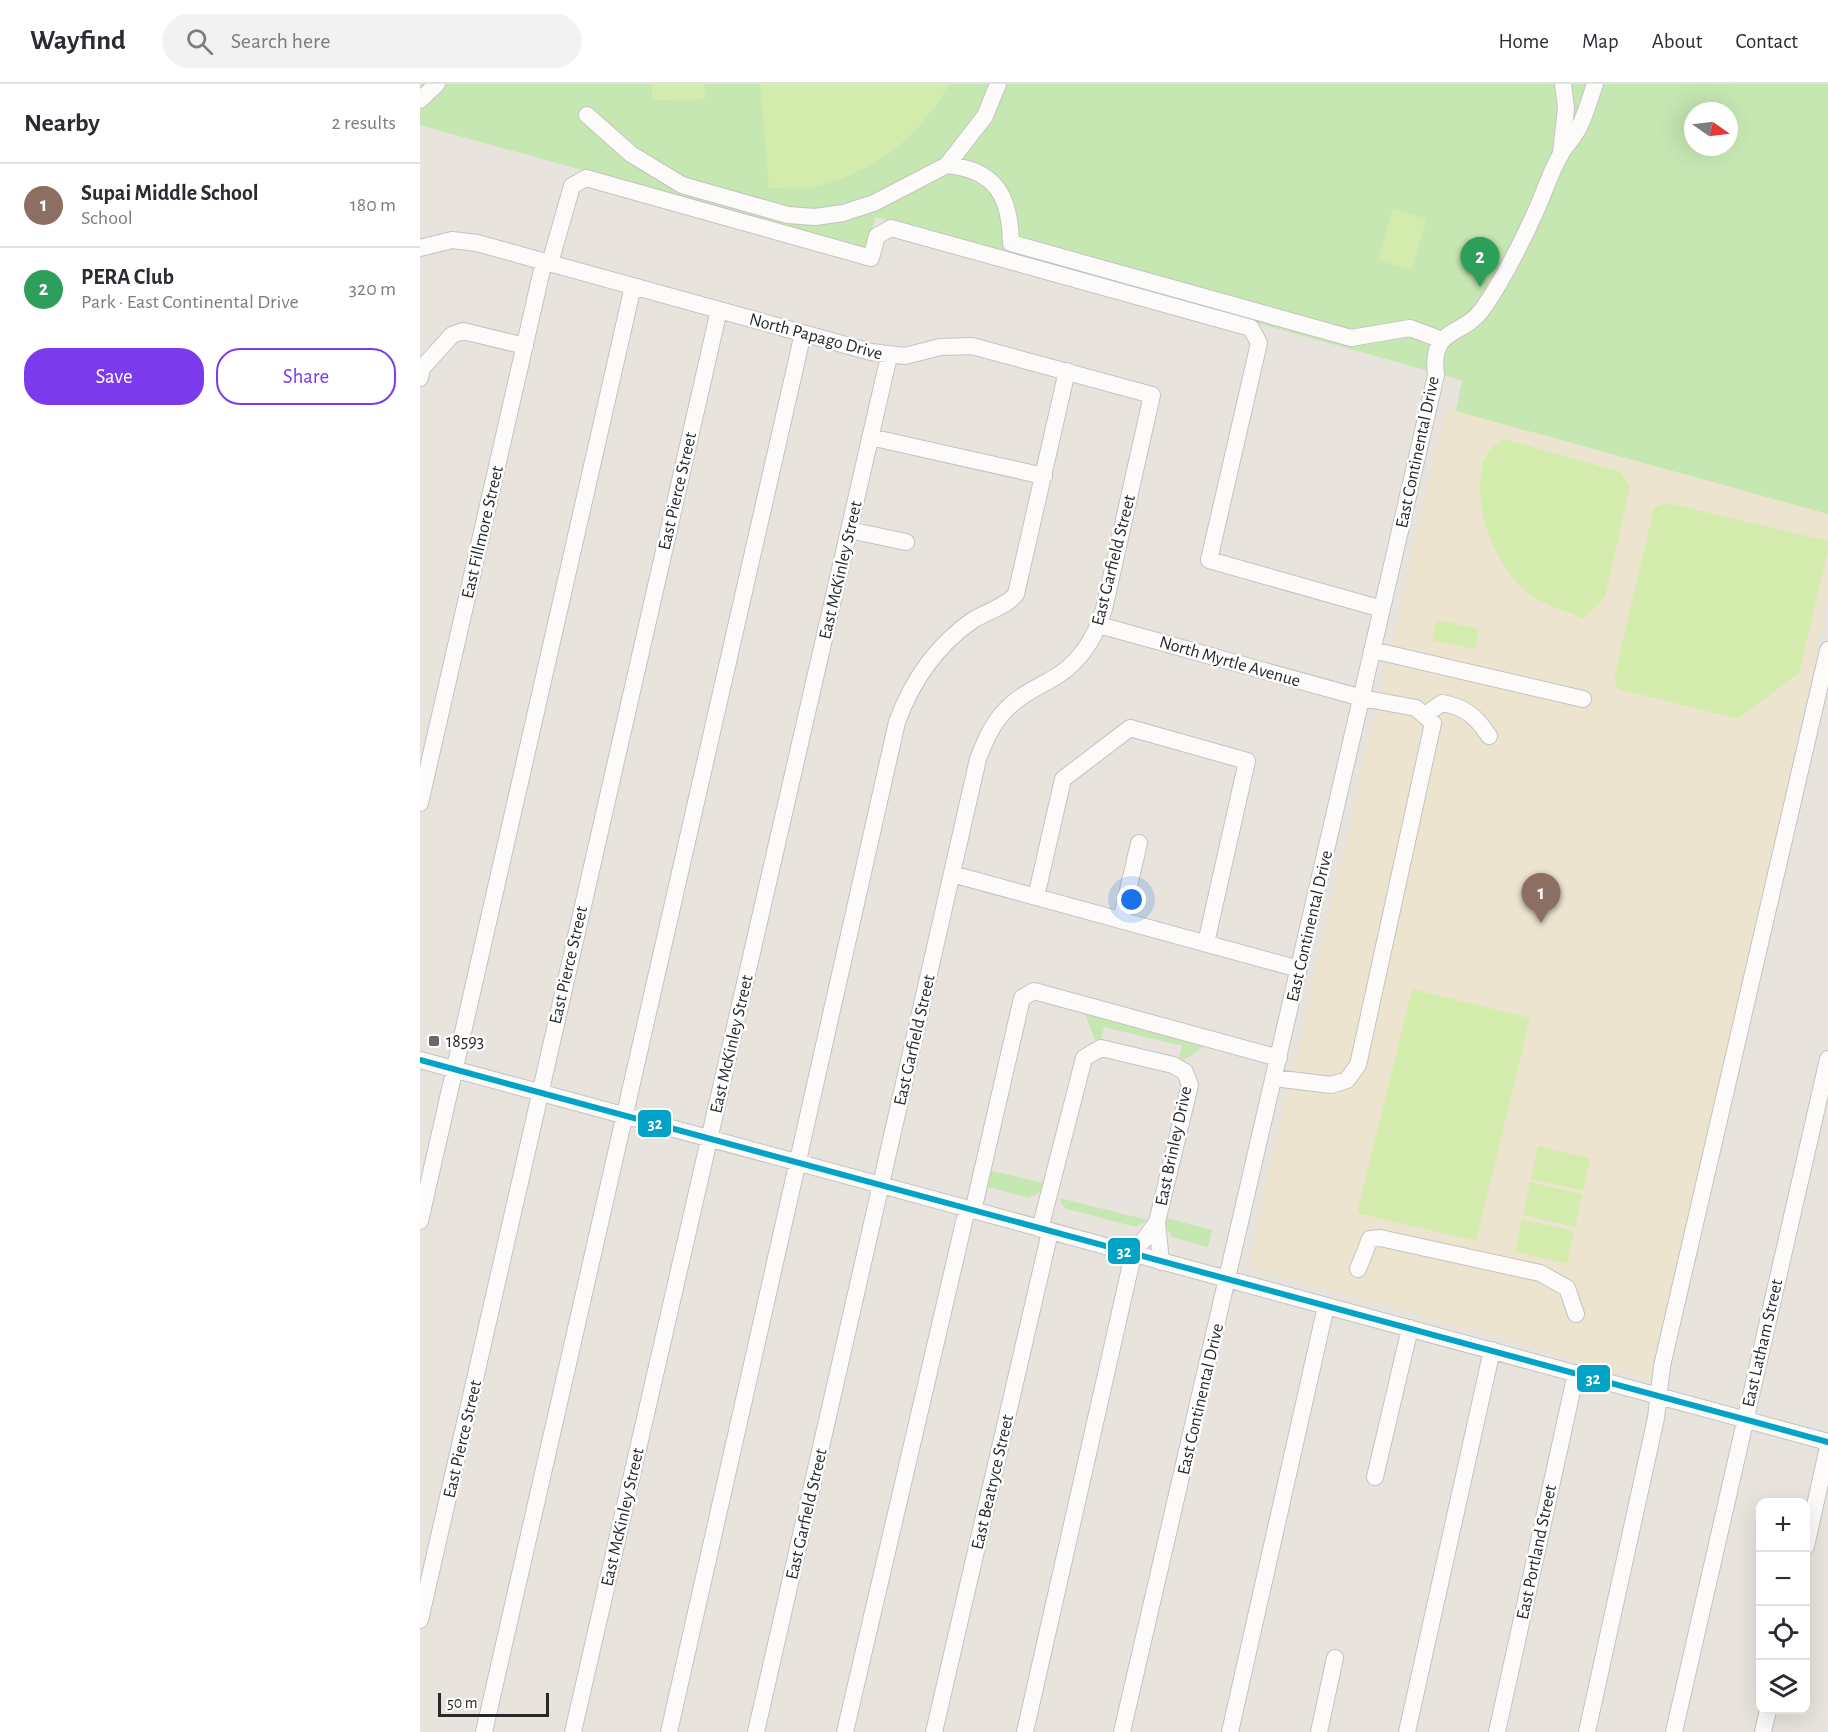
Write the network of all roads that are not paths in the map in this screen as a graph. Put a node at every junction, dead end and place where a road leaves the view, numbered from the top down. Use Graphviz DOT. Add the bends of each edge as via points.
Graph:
graph roads {
  1 [pos="437,84"];
  2 [pos="998,84"];
  3 [pos="1563,84"];
  4 [pos="1595,84"];
  5 [pos="420,100"];
  6 [pos="587,115"];
  7 [pos="1560,154"];
  8 [pos="947,165"];
  9 [pos="420,248"];
  10 [pos="547,262"];
  11 [pos="633,286"];
  12 [pos="719,310"];
  13 [pos="804,333"];
  14 [pos="1442,340"];
  15 [pos="525,346"];
  16 [pos="889,356"];
  17 [pos="1067,372"];
  18 [pos="420,378"];
  19 [pos="1152,395"];
  20 [pos="870,436"];
  21 [pos="1044,476"];
  22 [pos="849,530"];
  23 [pos="906,542"];
  24 [pos="1382,609"];
  25 [pos="1099,625"];
  26 [pos="1372,650"];
  27 [pos="1828,650"];
  28 [pos="1362,698"];
  29 [pos="1583,699"];
  30 [pos="1425,715"];
  31 [pos="1489,736"];
  32 [pos="420,803"];
  33 [pos="1139,843"];
  34 [pos="952,874"];
  35 [pos="1036,897"];
  36 [pos="1121,920"];
  37 [pos="1206,943"];
  38 [pos="1299,969"];
  39 [pos="1094,1049"];
  40 [pos="1279,1058"];
  41 [pos="1828,1059"];
  42 [pos="420,1060"];
  43 [pos="453,1069"];
  44 [pos="1274,1078"];
  45 [pos="538,1092"];
  46 [pos="624,1115"];
  47 [pos="710,1139"];
  48 [pos="796,1162"];
  49 [pos="881,1186"];
  50 [pos="970,1210"];
  51 [pos="420,1221"];
  52 [pos="1157,1222"];
  53 [pos="1045,1231"];
  54 [pos="1131,1254"];
  55 [pos="1161,1262"];
  56 [pos="1358,1269"];
  57 [pos="1228,1281"];
  58 [pos="1326,1306"];
  59 [pos="1576,1314"];
  60 [pos="1410,1328"];
  61 [pos="1492,1350"];
  62 [pos="1576,1373"];
  63 [pos="1659,1395"];
  64 [pos="1744,1418"];
  65 [pos="1828,1442"];
  66 [pos="1828,1448"];
  67 [pos="1375,1477"];
  68 [pos="1810,1528"];
  69 [pos="420,1620"];
  70 [pos="1335,1658"];
  71 [pos="1767,1714"];
  72 [pos="484,1732"];
  73 [pos="573,1732"];
  74 [pos="669,1732"];
  75 [pos="756,1732"];
  76 [pos="845,1732"];
  77 [pos="934,1732"];
  78 [pos="1025,1732"];
  79 [pos="1122,1732"];
  80 [pos="1230,1732"];
  81 [pos="1319,1732"];
  82 [pos="1407,1732"];
  83 [pos="1497,1732"];
  84 [pos="1587,1732"];
  85 [pos="1674,1732"];
  86 [pos="1762,1732"];
  1 -- 5 [label="street"];
  2 -- 8 [label="street" via="985,116"];
  3 -- 7 [label="street" via="1566,108"];
  4 -- 7 [label="street" via="1579,128"];
  6 -- 8 [label="street" via="631,154 682,185 788,215 843,213 874,203"];
  7 -- 14 [label="street" via="1535,213 1492,294 1466,325"];
  8 -- 14 [label="street" via="970,167 987,176 1001,192 1011,220 1011,243 1351,338 1410,328"];
  9 -- 10 [label="street, North Papago Drive" via="439,241 464,240"];
  10 -- 11 [label="street, North Papago Drive"];
  10 -- 15 [label="street, East Fillmore Street"];
  10 -- 24 [label="street, East Fillmore Street" via="572,186 586,178 871,258 877,236 891,228 1251,328 1259,343 1209,560"];
  11 -- 12 [label="street, North Papago Drive"];
  11 -- 43 [label="street"];
  12 -- 13 [label="street, North Papago Drive"];
  12 -- 45 [label="street, East Pierce Street"];
  13 -- 16 [label="street, North Papago Drive"];
  13 -- 46 [label="street"];
  14 -- 24 [label="street, East Continental Drive"];
  15 -- 18 [label="street" via="463,331 452,335 422,368"];
  15 -- 32 [label="street, East Fillmore Street"];
  16 -- 17 [label="street, North Papago Drive" via="961,345"];
  16 -- 20 [label="street, East McKinley Street"];
  17 -- 19 [label="street, North Papago Drive"];
  17 -- 21 [label="street"];
  19 -- 25 [label="street, East Garfield Street"];
  20 -- 21 [label="street"];
  20 -- 22 [label="street, East McKinley Street"];
  21 -- 48 [label="street" via="1016,594 972,621 943,646 920,675 897,722"];
  22 -- 23 [label="street"];
  22 -- 47 [label="street, East McKinley Street"];
  24 -- 26 [label="street, East Continental Drive"];
  25 -- 28 [label="street, North Myrtle Avenue"];
  25 -- 34 [label="street, East Garfield Street" via="1073,663 1020,697 994,725 978,759"];
  26 -- 28 [label="street, East Continental Drive"];
  26 -- 29 [label="street"];
  27 -- 63 [label="street" via="1662,1366"];
  28 -- 30 [label="street, North Myrtle Avenue" via="1416,708"];
  28 -- 38 [label="street, East Continental Drive"];
  30 -- 31 [label="street" via="1442,703 1461,707 1478,720"];
  30 -- 44 [label="street" via="1432,723 1432,731 1358,1065 1347,1080 1330,1085"];
  33 -- 36 [label="street"];
  34 -- 35 [label="street"];
  34 -- 49 [label="street, East Garfield Street"];
  35 -- 36 [label="street"];
  35 -- 37 [label="street" via="1063,779 1130,728 1247,761"];
  36 -- 37 [label="street"];
  37 -- 38 [label="street"];
  38 -- 40 [label="street, East Continental Drive"];
  39 -- 52 [label="street, East Brinley Drive" via="1108,1048 1173,1065 1185,1072 1189,1091"];
  39 -- 53 [label="street, East Beatryce Street" via="1081,1065"];
  40 -- 44 [label="street, East Continental Drive"];
  40 -- 50 [label="street" via="1034,991 1022,998"];
  41 -- 64 [label="street, East Latham Street"];
  42 -- 43 [label="street"];
  43 -- 45 [label="street"];
  43 -- 51 [label="street"];
  44 -- 57 [label="street, East Continental Drive"];
  45 -- 46 [label="street"];
  45 -- 69 [label="street, East Pierce Street"];
  46 -- 47 [label="street"];
  46 -- 72 [label="street"];
  47 -- 48 [label="street"];
  47 -- 73 [label="street, East McKinley Street"];
  48 -- 49 [label="street"];
  48 -- 74 [label="street"];
  49 -- 50 [label="street"];
  49 -- 75 [label="street, East Garfield Street"];
  50 -- 53 [label="street"];
  50 -- 76 [label="street"];
  52 -- 54 [label="street, East Brinley Drive"];
  52 -- 55 [label="street, East Brinley Drive"];
  53 -- 54 [label="street"];
  53 -- 77 [label="street, East Beatryce Street"];
  54 -- 55 [label="street"];
  54 -- 78 [label="street"];
  55 -- 57 [label="street"];
  56 -- 59 [label="street" via="1370,1239 1380,1238 1540,1273 1567,1288"];
  57 -- 58 [label="street"];
  57 -- 79 [label="street, East Continental Drive"];
  58 -- 60 [label="street"];
  58 -- 80 [label="street"];
  60 -- 61 [label="street"];
  60 -- 67 [label="street"];
  61 -- 62 [label="street"];
  61 -- 82 [label="street"];
  62 -- 63 [label="street"];
  62 -- 83 [label="street, East Portland Street"];
  63 -- 64 [label="street"];
  63 -- 84 [label="street"];
  64 -- 65 [label="street"];
  64 -- 85 [label="street, East Latham Street"];
  66 -- 68 [label="street"];
  70 -- 81 [label="street"];
  71 -- 86 [label="street"];
}
